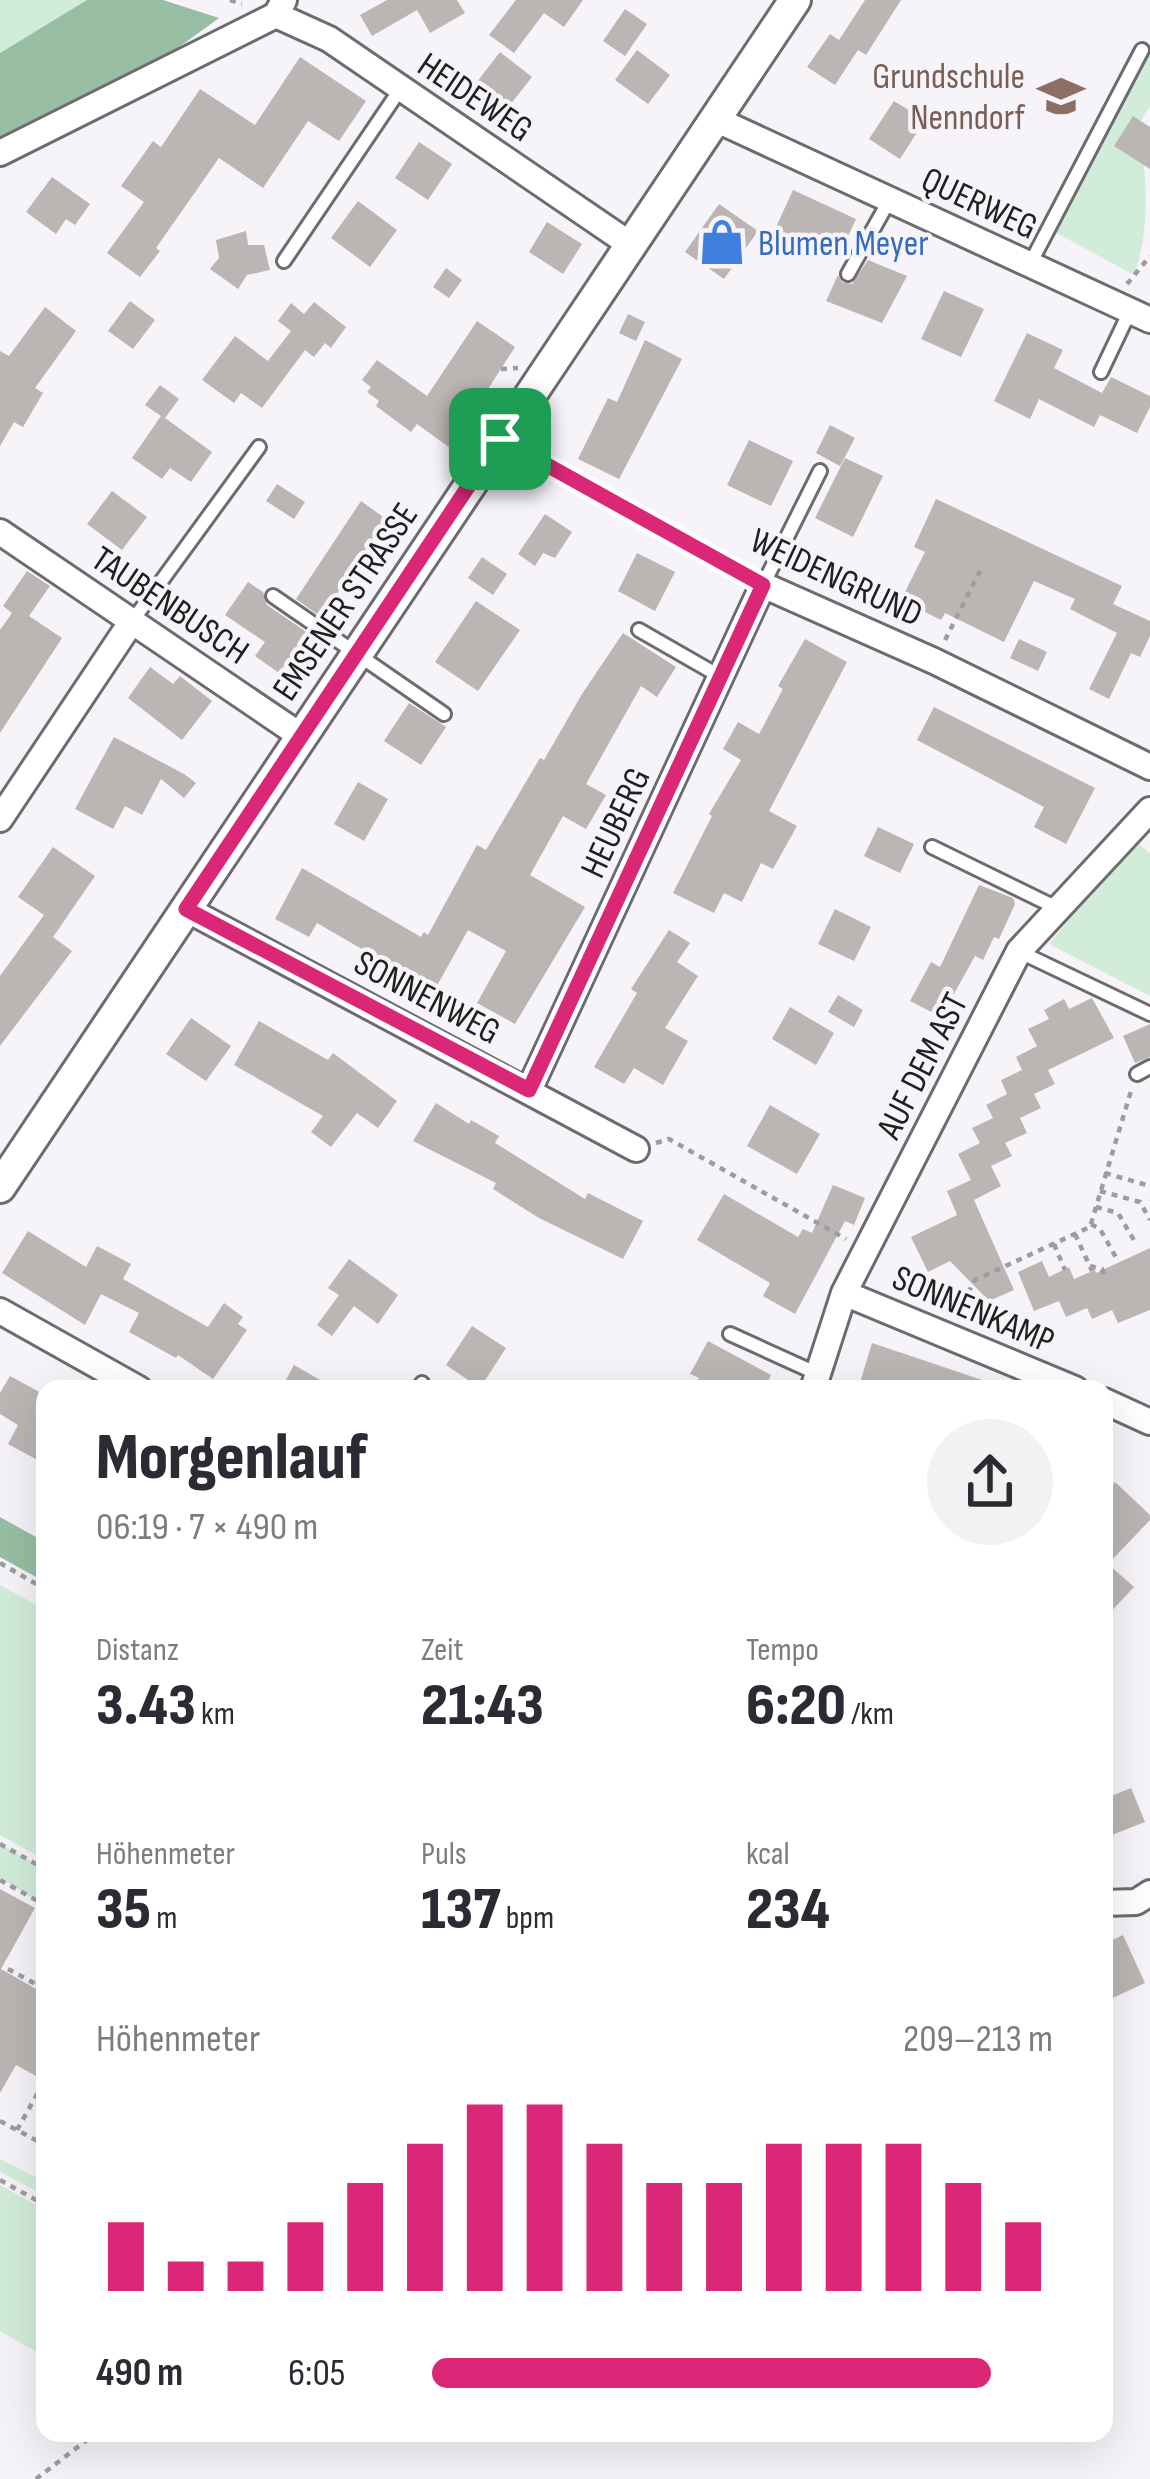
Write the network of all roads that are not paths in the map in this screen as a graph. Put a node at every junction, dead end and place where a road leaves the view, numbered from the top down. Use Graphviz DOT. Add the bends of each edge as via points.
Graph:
graph roads {
  1 [pos="795,0"];
  2 [pos="280,8"];
  3 [pos="1142,50"];
  4 [pos="401,88"];
  5 [pos="715,118"];
  6 [pos="0,153"];
  7 [pos="890,199"];
  8 [pos="631,245"];
  9 [pos="284,261"];
  10 [pos="1030,264"];
  11 [pos="848,274"];
  12 [pos="1131,311"];
  13 [pos="1101,372"];
  14 [pos="260,447"];
  15 [pos="820,471"];
  16 [pos="0,532"];
  17 [pos="763,585"];
  18 [pos="274,596"];
  19 [pos="132,621"];
  20 [pos="639,630"];
  21 [pos="358,652"];
  22 [pos="721,676"];
  23 [pos="445,714"];
  24 [pos="301,736"];
  25 [pos="1150,766"];
  26 [pos="1150,810"];
  27 [pos="0,819"];
  28 [pos="932,847"];
  29 [pos="186,909"];
  30 [pos="1059,909"];
  31 [pos="1019,951"];
  32 [pos="1150,1013"];
  33 [pos="1150,1066"];
  34 [pos="1137,1074"];
  35 [pos="529,1090"];
  36 [pos="636,1149"];
  37 [pos="0,1186"];
  38 [pos="844,1293"];
  39 [pos="0,1311"];
  40 [pos="730,1334"];
  41 [pos="123,1380"];
  42 [pos="811,1380"];
  43 [pos="816,1380"];
  44 [pos="1054,1380"];
  45 [pos="1113,1405"];
  46 [pos="1150,1421"];
  47 [pos="1150,1892"];
  48 [pos="1113,1903"];
  1 -- 5 [label="street, EMSENER STRASSE"];
  2 -- 4 [label="street, HEIDEWEG"];
  2 -- 6 [label="street"];
  3 -- 10 [label="lane"];
  4 -- 8 [label="street, HEIDEWEG"];
  4 -- 9 [label="lane"];
  5 -- 7 [label="street, QUERWEG"];
  5 -- 8 [label="street, EMSENER STRASSE"];
  7 -- 10 [label="street, QUERWEG"];
  7 -- 11 [label="lane"];
  8 -- 21 [label="street, EMSENER STRASSE"];
  10 -- 12 [label="street, QUERWEG"];
  12 -- 13 [label="lane"];
  14 -- 19 [label="lane"];
  15 -- 17 [label="lane"];
  16 -- 19 [label="street, TAUBENBUSCH"];
  17 -- 22 [label="street, HEUBERG"];
  17 -- 25 [label="street, WEIDENGRUND"];
  18 -- 21 [label="lane"];
  19 -- 24 [label="street, TAUBENBUSCH"];
  19 -- 27 [label="street"];
  20 -- 22 [label="lane"];
  21 -- 23 [label="lane"];
  21 -- 24 [label="street, EMSENER STRASSE"];
  22 -- 35 [label="street, HEUBERG"];
  24 -- 29 [label="street, EMSENER STRASSE"];
  26 -- 30 [label="street, AUF DEM AST"];
  28 -- 30 [label="lane"];
  29 -- 35 [label="street, SONNENWEG"];
  29 -- 37 [label="street, EMSENER STRASSE"];
  30 -- 31 [label="street, AUF DEM AST"];
  31 -- 32 [label="lane"];
  31 -- 38 [label="street, AUF DEM AST"];
  33 -- 34 [label="lane"];
  35 -- 36 [label="street, SONNENWEG"];
  38 -- 43 [label="street, AUF DEM AST"];
  38 -- 44 [label="street, SONNENKAMP"];
  39 -- 41 [label="street"];
  40 -- 42 [label="lane"];
  45 -- 46 [label="street"];
  47 -- 48 [label="street"];
}
